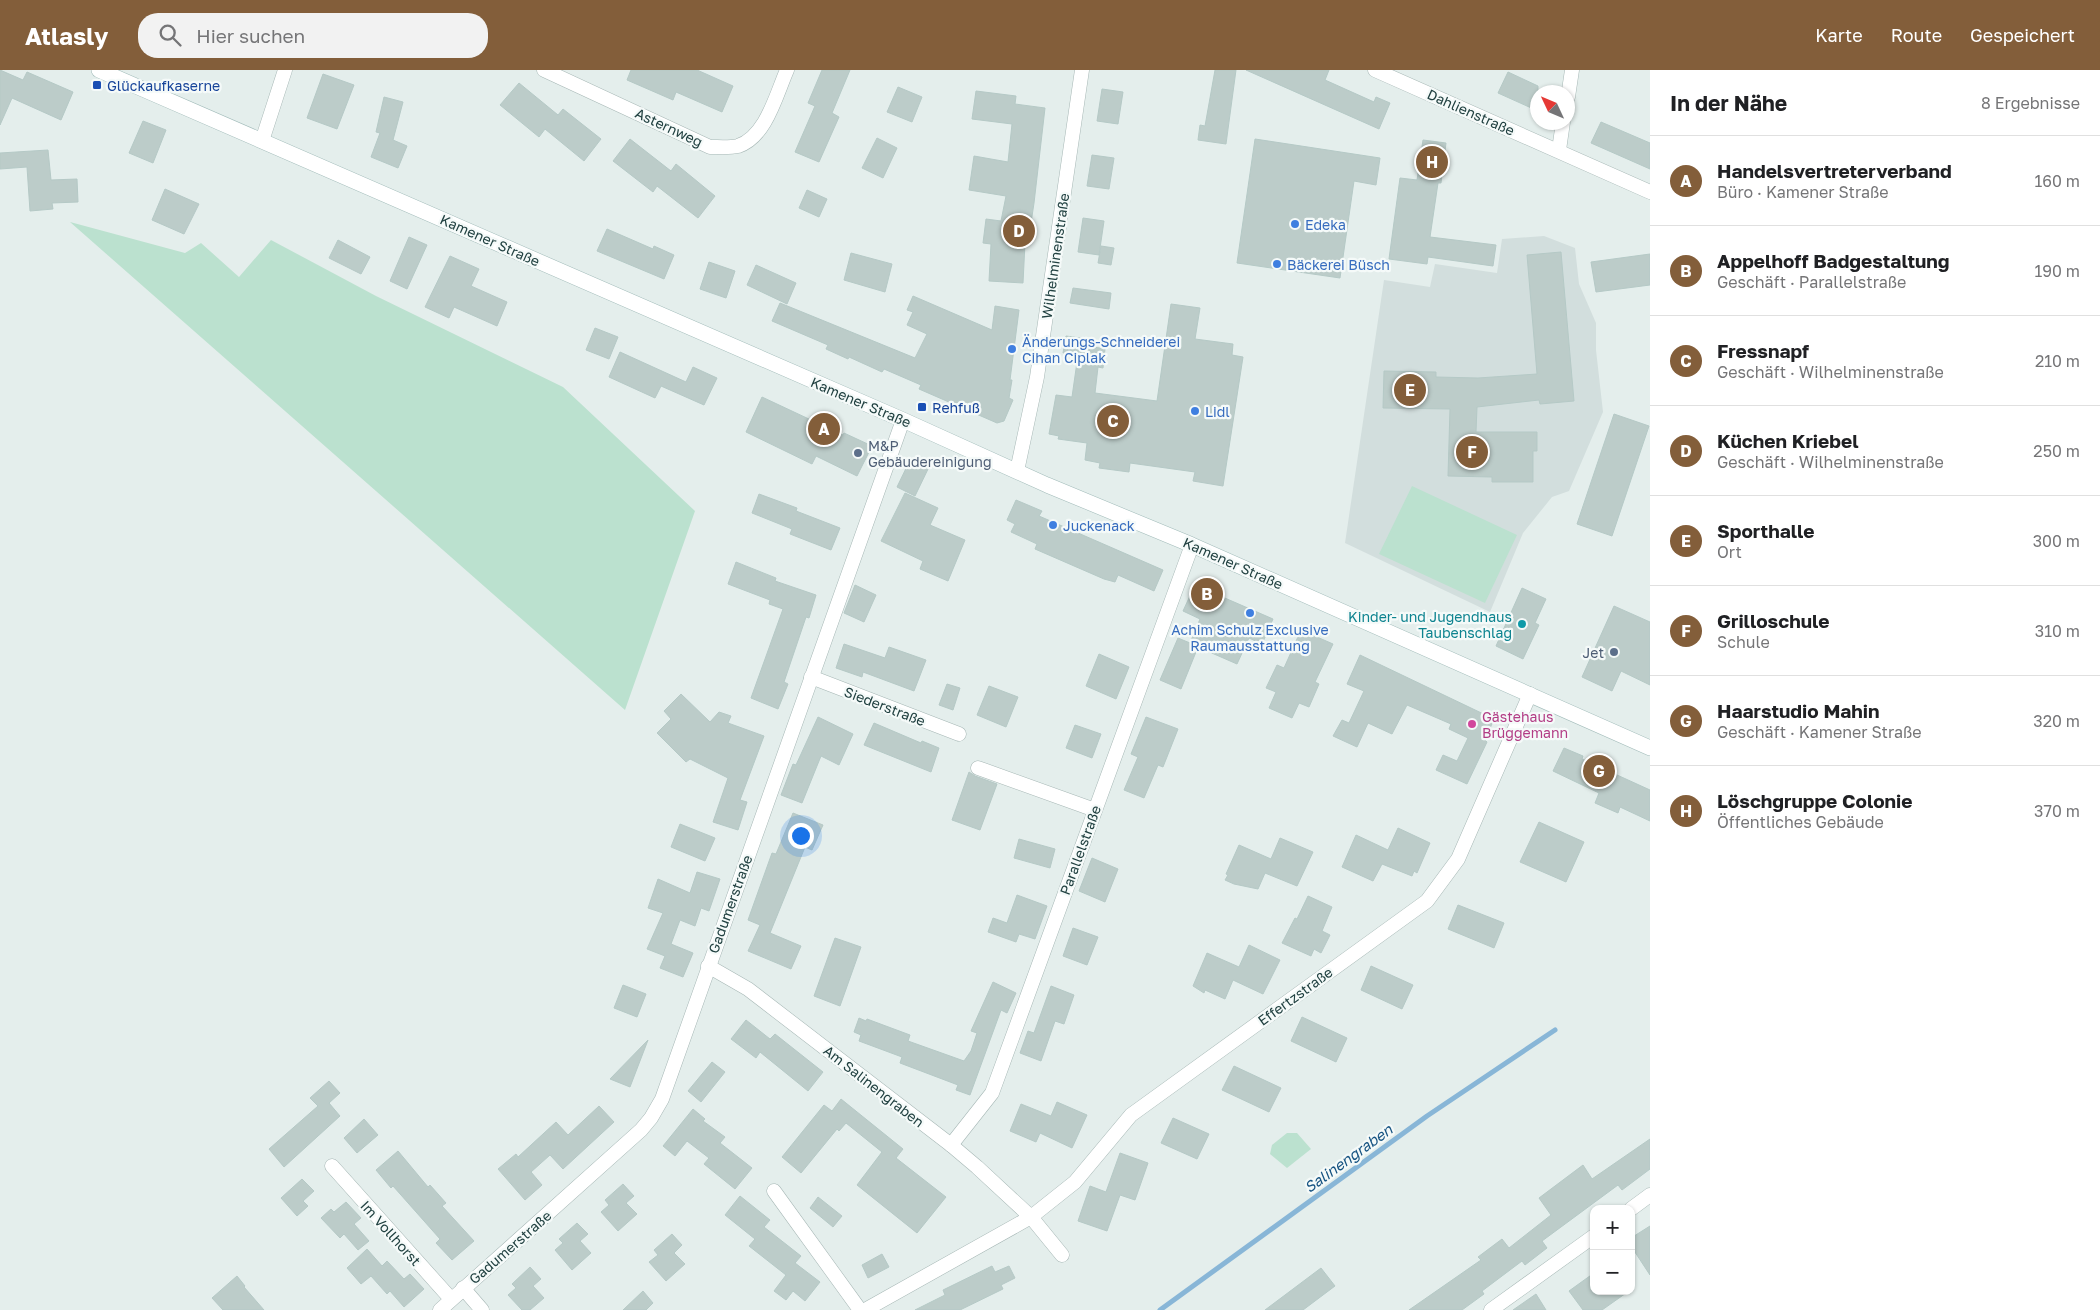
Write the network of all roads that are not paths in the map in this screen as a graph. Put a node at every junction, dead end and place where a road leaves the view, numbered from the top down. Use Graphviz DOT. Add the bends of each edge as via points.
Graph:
graph roads {
  1 [pos="99,70"];
  2 [pos="285,70"];
  3 [pos="544,70"];
  4 [pos="787,70"];
  5 [pos="1082,70"];
  6 [pos="1375,70"];
  7 [pos="1572,70"];
  8 [pos="1570,85"];
  9 [pos="1562,130"];
  10 [pos="262,141"];
  11 [pos="1559,150"];
  12 [pos="1650,192"];
  13 [pos="903,420"];
  14 [pos="1017,471"];
  15 [pos="1192,545"];
  16 [pos="811,677"];
  17 [pos="1530,694"];
  18 [pos="959,734"];
  19 [pos="1650,748"];
  20 [pos="978,768"];
  21 [pos="1095,810"];
  22 [pos="708,966"];
  23 [pos="951,1146"];
  24 [pos="332,1166"];
  25 [pos="774,1191"];
  26 [pos="1650,1195"];
  27 [pos="1635,1206"];
  28 [pos="1031,1217"];
  29 [pos="1590,1239"];
  30 [pos="1062,1255"];
  31 [pos="463,1288"];
  32 [pos="451,1299"];
  33 [pos="440,1310"];
  34 [pos="482,1310"];
  35 [pos="860,1310"];
  36 [pos="865,1310"];
  37 [pos="1491,1310"];
  1 -- 10 [label="main road, Kamener Straße"];
  2 -- 10 [label="street"];
  3 -- 4 [label="street, Asternweg" via="710,147 736,146 760,130"];
  5 -- 14 [label="street, Wilhelminenstraße" via="1037,377"];
  6 -- 11 [label="street, Dahlienstraße"];
  7 -- 8 [label="street"];
  9 -- 11 [label="street"];
  10 -- 13 [label="main road, Kamener Straße"];
  11 -- 12 [label="street, Dahlienstraße"];
  13 -- 14 [label="main road, Kamener Straße"];
  13 -- 16 [label="street, Gadumerstraße"];
  14 -- 15 [label="main road, Kamener Straße"];
  15 -- 17 [label="main road, Kamener Straße"];
  15 -- 21 [label="street, Parallelstraße"];
  16 -- 18 [label="street, Siederstraße"];
  16 -- 22 [label="street, Gadumerstraße"];
  17 -- 19 [label="main road, Kamener Straße"];
  17 -- 28 [label="street, Effertzstraße" via="1458,859 1427,901 1131,1116 1075,1182"];
  20 -- 21 [label="street"];
  21 -- 23 [label="street, Parallelstraße" via="992,1093"];
  22 -- 23 [label="street, Am Salinengraben" via="748,989"];
  22 -- 31 [label="street, Gadumerstraße" via="668,1082 651,1118"];
  23 -- 28 [label="street, Am Salinengraben"];
  24 -- 32 [label="street, Im Vollhorst"];
  25 -- 35 [label="street"];
  26 -- 27 [label="street"];
  28 -- 30 [label="street"];
  28 -- 36 [label="street, Effertzstraße"];
  29 -- 37 [label="street"];
  31 -- 32 [label="street, Gadumerstraße"];
  31 -- 34 [label="street"];
  32 -- 33 [label="street, Gadumerstraße"];
}
